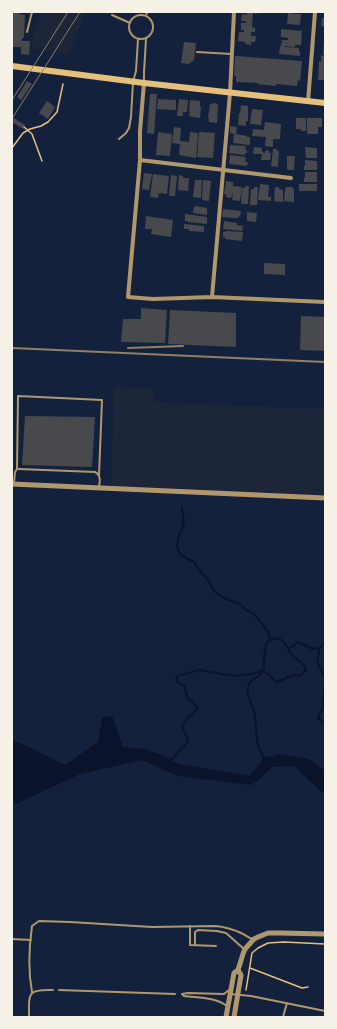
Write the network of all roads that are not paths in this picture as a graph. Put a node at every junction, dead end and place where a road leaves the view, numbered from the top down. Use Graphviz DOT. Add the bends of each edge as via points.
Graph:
graph roads {
  1 [pos="32,12"];
  2 [pos="147,12"];
  3 [pos="234,12"];
  4 [pos="315,12"];
  5 [pos="112,15"];
  6 [pos="146,16"];
  7 [pos="130,23"];
  8 [pos="27,32"];
  9 [pos="146,38"];
  10 [pos="138,39"];
  11 [pos="197,52"];
  12 [pos="232,54"];
  13 [pos="12,66"];
  14 [pos="133,82"];
  15 [pos="144,83"];
  16 [pos="230,93"];
  17 [pos="308,102"];
  18 [pos="325,103"];
  19 [pos="119,139"];
  20 [pos="140,160"];
  21 [pos="223,170"];
  22 [pos="291,178"];
  23 [pos="212,297"];
  24 [pos="325,302"];
  25 [pos="17,469"];
  26 [pos="99,474"];
  27 [pos="13,484"];
  28 [pos="99,488"];
  29 [pos="325,498"];
  30 [pos="190,926"];
  31 [pos="195,932"];
  32 [pos="325,934"];
  33 [pos="12,939"];
  34 [pos="254,939"];
  35 [pos="31,940"];
  36 [pos="195,945"];
  37 [pos="216,946"];
  38 [pos="245,950"];
  39 [pos="238,970"];
  40 [pos="231,988"];
  41 [pos="53,990"];
  42 [pos="59,990"];
  43 [pos="32,992"];
  44 [pos="175,994"];
  45 [pos="230,994"];
  46 [pos="238,995"];
  47 [pos="287,1002"];
  48 [pos="228,1006"];
  49 [pos="325,1011"];
  50 [pos="28,1017"];
  51 [pos="226,1017"];
  52 [pos="234,1017"];
  53 [pos="283,1017"];
  1 -- 8 [label="lane"];
  2 -- 6 [label="lane"];
  3 -- 12 [label="street"];
  4 -- 17 [label="street"];
  5 -- 7 [label="lane"];
  6 -- 7 [label="lane" via="136,16"];
  6 -- 9 [label="lane" via="151,19 153,27 151,34"];
  7 -- 10 [label="lane" via="130,33"];
  9 -- 10 [label="lane"];
  9 -- 15 [label="lane"];
  10 -- 14 [label="lane"];
  11 -- 12 [label="lane"];
  12 -- 16 [label="street"];
  13 -- 14 [label="main road"];
  14 -- 15 [label="main road"];
  14 -- 19 [label="lane" via="129,128"];
  15 -- 16 [label="main road"];
  15 -- 20 [label="street"];
  16 -- 17 [label="main road"];
  16 -- 21 [label="street"];
  17 -- 18 [label="main road"];
  20 -- 21 [label="street"];
  20 -- 23 [label="street" via="128,297"];
  21 -- 22 [label="street"];
  21 -- 23 [label="street"];
  23 -- 24 [label="street"];
  25 -- 26 [label="lane"];
  25 -- 26 [label="lane" via="18,396 102,400"];
  25 -- 27 [label="lane"];
  26 -- 28 [label="lane"];
  27 -- 28 [label="street"];
  28 -- 29 [label="street"];
  30 -- 31 [label="lane"];
  30 -- 34 [label="lane" via="225,927"];
  30 -- 35 [label="lane" via="152,927 39,922 32,926"];
  30 -- 36 [label="lane" via="190,945"];
  31 -- 36 [label="lane"];
  31 -- 38 [label="lane" via="198,930 226,933"];
  32 -- 34 [label="street" via="281,932 268,933"];
  33 -- 35 [label="lane"];
  34 -- 38 [label="street"];
  35 -- 43 [label="lane"];
  36 -- 37 [label="lane"];
  38 -- 39 [label="street"];
  39 -- 40 [label="street" via="234,973"];
  39 -- 46 [label="street" via="241,975"];
  40 -- 45 [label="street"];
  40 -- 48 [label="lane" via="224,994 182,994 215,1000"];
  41 -- 43 [label="lane"];
  42 -- 44 [label="lane"];
  43 -- 50 [label="lane" via="29,997"];
  45 -- 46 [label="lane"];
  45 -- 48 [label="street"];
  46 -- 47 [label="lane"];
  46 -- 52 [label="street"];
  47 -- 49 [label="lane"];
  47 -- 53 [label="lane"];
  48 -- 51 [label="street"];
}
